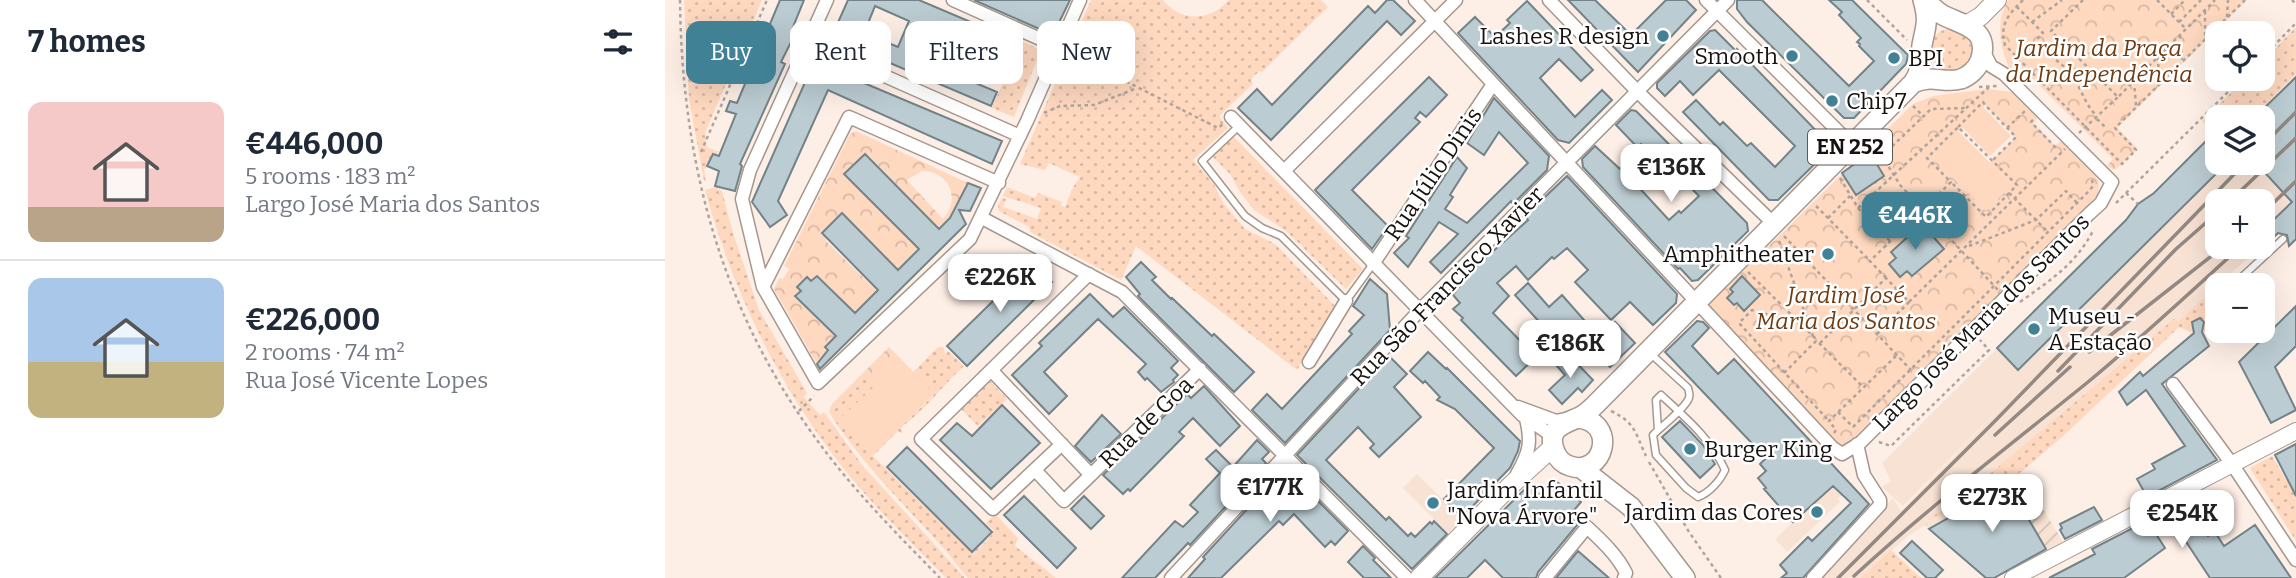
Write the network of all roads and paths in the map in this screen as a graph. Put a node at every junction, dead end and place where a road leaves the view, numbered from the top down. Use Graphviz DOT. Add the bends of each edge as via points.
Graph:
graph roads {
  1 [pos="767,0"];
  2 [pos="827,0"];
  3 [pos="953,0"];
  4 [pos="1080,0"];
  5 [pos="1415,0"];
  6 [pos="1456,0"];
  7 [pos="1549,0"];
  8 [pos="1706,0"];
  9 [pos="1728,0"];
  10 [pos="1867,0"];
  11 [pos="1923,0"];
  12 [pos="1997,0"];
  13 [pos="2023,0"];
  14 [pos="2062,0"];
  15 [pos="2083,0"];
  16 [pos="2157,0"];
  17 [pos="2185,0"];
  18 [pos="2201,0"];
  19 [pos="2215,0"];
  20 [pos="2228,0"];
  21 [pos="2245,0"];
  22 [pos="2292,0"];
  23 [pos="2296,4"];
  24 [pos="2017,7"];
  25 [pos="2205,10"];
  26 [pos="1718,11"];
  27 [pos="2171,14"];
  28 [pos="2227,17"];
  29 [pos="818,21"];
  30 [pos="1070,21"];
  31 [pos="1435,21"];
  32 [pos="2205,21"];
  33 [pos="2223,21"];
  34 [pos="2032,22"];
  35 [pos="2179,22"];
  36 [pos="2296,23"];
  37 [pos="1974,29"];
  38 [pos="2186,29"];
  39 [pos="2051,31"];
  40 [pos="2043,33"];
  41 [pos="2180,35"];
  42 [pos="1037,38"];
  43 [pos="2205,39"];
  44 [pos="2033,44"];
  45 [pos="1920,45"];
  46 [pos="2275,45"];
  47 [pos="2158,57"];
  48 [pos="2017,60"];
  49 [pos="2182,62"];
  50 [pos="1996,70"];
  51 [pos="1941,78"];
  52 [pos="891,79"];
  53 [pos="1970,81"];
  54 [pos="790,82"];
  55 [pos="2134,82"];
  56 [pos="1913,83"];
  57 [pos="1042,84"];
  58 [pos="1129,84"];
  59 [pos="1493,84"];
  60 [pos="2159,85"];
  61 [pos="1990,86"];
  62 [pos="1137,88"];
  63 [pos="2004,89"];
  64 [pos="2229,91"];
  65 [pos="1638,92"];
  66 [pos="2118,97"];
  67 [pos="1910,103"];
  68 [pos="2018,103"];
  69 [pos="2136,107"];
  70 [pos="1967,108"];
  71 [pos="1923,116"];
  72 [pos="2097,118"];
  73 [pos="2034,119"];
  74 [pos="1027,121"];
  75 [pos="1235,122"];
  76 [pos="1872,124"];
  77 [pos="1958,127"];
  78 [pos="2087,127"];
  79 [pos="2105,127"];
  80 [pos="2007,128"];
  81 [pos="1020,136"];
  82 [pos="2068,144"];
  83 [pos="1851,145"];
  84 [pos="701,152"];
  85 [pos="1882,156"];
  86 [pos="1992,160"];
  87 [pos="1568,163"];
  88 [pos="1284,172"];
  89 [pos="1838,175"];
  90 [pos="2092,176"];
  91 [pos="1894,177"];
  92 [pos="999,183"];
  93 [pos="1951,183"];
  94 [pos="2010,193"];
  95 [pos="2126,193"];
  96 [pos="1851,196"];
  97 [pos="2015,199"];
  98 [pos="1812,202"];
  99 [pos="2077,202"];
  100 [pos="2117,203"];
  101 [pos="2138,204"];
  102 [pos="1858,208"];
  103 [pos="1923,210"];
  104 [pos="982,218"];
  105 [pos="1828,218"];
  106 [pos="2036,220"];
  107 [pos="2097,222"];
  108 [pos="1778,231"];
  109 [pos="2048,232"];
  110 [pos="2283,239"];
  111 [pos="1891,241"];
  112 [pos="1967,247"];
  113 [pos="1961,251"];
  114 [pos="1870,261"];
  115 [pos="1373,264"];
  116 [pos="1745,270"];
  117 [pos="2246,273"];
  118 [pos="1089,274"];
  119 [pos="1886,278"];
  120 [pos="1994,286"];
  121 [pos="763,287"];
  122 [pos="2005,298"];
  123 [pos="1346,301"];
  124 [pos="1695,302"];
  125 [pos="1909,302"];
  126 [pos="1420,310"];
  127 [pos="1853,311"];
  128 [pos="1801,324"];
  129 [pos="1876,334"];
  130 [pos="1813,336"];
  131 [pos="1980,341"];
  132 [pos="1818,342"];
  133 [pos="1647,350"];
  134 [pos="1896,355"];
  135 [pos="1309,362"];
  136 [pos="1200,369"];
  137 [pos="991,370"];
  138 [pos="1911,370"];
  139 [pos="1784,373"];
  140 [pos="1622,378"];
  141 [pos="818,383"];
  142 [pos="2173,384"];
  143 [pos="1863,387"];
  144 [pos="1514,406"];
  145 [pos="1608,410"];
  146 [pos="1678,410"];
  147 [pos="798,412"];
  148 [pos="1526,418"];
  149 [pos="1573,419"];
  150 [pos="1829,421"];
  151 [pos="1853,427"];
  152 [pos="1600,430"];
  153 [pos="1658,430"];
  154 [pos="2296,431"];
  155 [pos="1827,440"];
  156 [pos="1062,444"];
  157 [pos="1857,444"];
  158 [pos="1873,448"];
  159 [pos="1556,449"];
  160 [pos="1601,453"];
  161 [pos="1285,455"];
  162 [pos="2232,464"];
  163 [pos="1581,468"];
  164 [pos="1035,470"];
  165 [pos="1091,475"];
  166 [pos="1510,486"];
  167 [pos="1625,500"];
  168 [pos="2296,560"];
  169 [pos="1171,578"];
  170 [pos="1407,578"];
  171 [pos="1419,578"];
  172 [pos="1545,578"];
  173 [pos="1624,578"];
  174 [pos="1685,578"];
  175 [pos="1721,578"];
  176 [pos="1812,578"];
  177 [pos="2014,578"];
  1 -- 84 [label="path"];
  2 -- 29 [label="street"];
  3 -- 42 [label="street"];
  4 -- 30 [label="street"];
  5 -- 31 [label="street"];
  6 -- 31 [label="street"];
  7 -- 65 [label="street"];
  8 -- 26 [label="street"];
  9 -- 26 [label="street, Rua São Francisco Xavier"];
  10 -- 45 [label="path"];
  11 -- 37 [label="main road, EN 252"];
  11 -- 45 [label="main road, EN 252" via="1928,21"];
  12 -- 37 [label="main road"];
  13 -- 24 [label="path"];
  14 -- 34 [label="path"];
  15 -- 39 [label="path"];
  16 -- 27 [label="path"];
  17 -- 27 [label="path"];
  18 -- 35 [label="path"];
  19 -- 25 [label="path"];
  20 -- 28 [label="path"];
  21 -- 28 [label="path"];
  22 -- 23 [label="path"];
  24 -- 34 [label="path"];
  24 -- 48 [label="path" via="2002,32"];
  25 -- 32 [label="path"];
  25 -- 38 [label="path"];
  26 -- 65 [label="street, Rua São Francisco Xavier"];
  26 -- 83 [label="street"];
  27 -- 35 [label="path"];
  28 -- 33 [label="path"];
  31 -- 59 [label="street"];
  31 -- 88 [label="street"];
  34 -- 40 [label="path"];
  35 -- 38 [label="path"];
  36 -- 46 [label="path"];
  37 -- 45 [label="main road" via="1949,20 1940,22"];
  37 -- 50 [label="street"];
  37 -- 53 [label="main road" via="1977,66"];
  38 -- 41 [label="path"];
  39 -- 40 [label="path"];
  39 -- 66 [label="path"];
  40 -- 44 [label="path"];
  41 -- 47 [label="path"];
  41 -- 49 [label="path"];
  43 -- 49 [label="path"];
  44 -- 48 [label="path"];
  44 -- 72 [label="path" via="2072,75"];
  45 -- 51 [label="main road" via="1926,65"];
  45 -- 56 [label="main road, EN 252" via="1920,74"];
  47 -- 55 [label="path"];
  47 -- 60 [label="path"];
  48 -- 78 [label="path"];
  49 -- 60 [label="path"];
  50 -- 53 [label="street" via="1987,69"];
  50 -- 82 [label="street"];
  51 -- 53 [label="main road"];
  51 -- 56 [label="main road"];
  52 -- 81 [label="street"];
  53 -- 61 [label="path"];
  54 -- 121 [label="street" via="750,170 742,199"];
  55 -- 66 [label="path"];
  55 -- 69 [label="path"];
  56 -- 76 [label="main road, EN 252"];
  57 -- 74 [label="street"];
  58 -- 62 [label="path"];
  59 -- 87 [label="street"];
  59 -- 115 [label="street, Rua Júlio Dinis"];
  60 -- 69 [label="path"];
  61 -- 63 [label="path"];
  61 -- 70 [label="path"];
  62 -- 74 [label="path" via="1094,105 1060,106"];
  62 -- 75 [label="path" via="1219,128"];
  64 -- 95 [label="path"];
  65 -- 87 [label="street, Rua São Francisco Xavier"];
  65 -- 108 [label="street"];
  66 -- 72 [label="path"];
  67 -- 71 [label="path"];
  68 -- 80 [label="path" via="2025,110"];
  69 -- 78 [label="path" via="2115,128 2136,150 2122,164"];
  70 -- 71 [label="path" via="1936,107"];
  70 -- 91 [label="path"];
  71 -- 85 [label="path"];
  72 -- 78 [label="path"];
  72 -- 79 [label="path"];
  73 -- 82 [label="path" via="2031,122 2056,148"];
  74 -- 81 [label="street"];
  75 -- 88 [label="street"];
  75 -- 123 [label="lane" via="1202,161 1245,216 1281,236"];
  76 -- 83 [label="main road, EN 252"];
  76 -- 85 [label="path" via="1880,133 1873,140"];
  77 -- 80 [label="path" via="1983,102"];
  77 -- 86 [label="path"];
  77 -- 93 [label="path" via="1927,158"];
  78 -- 82 [label="path"];
  80 -- 86 [label="path" via="2016,137"];
  81 -- 92 [label="street"];
  82 -- 97 [label="path"];
  82 -- 122 [label="street, Largo José Maria dos Santos" via="2112,182 2101,203"];
  83 -- 108 [label="main road, EN 252"];
  85 -- 91 [label="path"];
  86 -- 94 [label="path" via="2017,185"];
  87 -- 124 [label="street"];
  87 -- 126 [label="street, Rua São Francisco Xavier"];
  88 -- 115 [label="street"];
  89 -- 96 [label="path"];
  90 -- 99 [label="path" via="2093,186"];
  91 -- 102 [label="path"];
  91 -- 103 [label="path"];
  92 -- 104 [label="street"];
  92 -- 121 [label="street" via="849,117"];
  93 -- 94 [label="path" via="1986,217"];
  93 -- 103 [label="path"];
  94 -- 97 [label="path"];
  95 -- 100 [label="path"];
  95 -- 101 [label="path"];
  96 -- 102 [label="path"];
  96 -- 105 [label="path"];
  97 -- 106 [label="path"];
  97 -- 112 [label="path"];
  98 -- 105 [label="path"];
  99 -- 106 [label="path" via="2066,191"];
  99 -- 109 [label="path"];
  102 -- 111 [label="path"];
  103 -- 111 [label="path"];
  103 -- 113 [label="path"];
  104 -- 118 [label="street"];
  104 -- 141 [label="street" via="970,239"];
  105 -- 114 [label="path"];
  106 -- 109 [label="path"];
  106 -- 112 [label="path"];
  107 -- 122 [label="path" via="2084,249 2058,275 2014,307"];
  108 -- 124 [label="main road, EN 252"];
  108 -- 127 [label="path"];
  108 -- 130 [label="path"];
  109 -- 120 [label="path"];
  110 -- 117 [label="lane"];
  111 -- 114 [label="path"];
  112 -- 113 [label="path"];
  113 -- 120 [label="path"];
  113 -- 125 [label="path"];
  114 -- 119 [label="path"];
  115 -- 123 [label="lane"];
  115 -- 126 [label="street"];
  116 -- 128 [label="path"];
  118 -- 136 [label="street" via="1122,292"];
  118 -- 137 [label="street"];
  119 -- 125 [label="path"];
  119 -- 127 [label="path"];
  120 -- 122 [label="path"];
  120 -- 138 [label="path"];
  121 -- 141 [label="street"];
  122 -- 157 [label="street, Largo José Maria dos Santos"];
  123 -- 135 [label="street"];
  124 -- 133 [label="main road, EN 252"];
  124 -- 155 [label="street"];
  125 -- 129 [label="path"];
  126 -- 144 [label="street"];
  126 -- 161 [label="street, Rua São Francisco Xavier"];
  127 -- 129 [label="path"];
  127 -- 132 [label="path"];
  128 -- 130 [label="path"];
  128 -- 139 [label="path" via="1752,310 1739,323"];
  129 -- 134 [label="path"];
  130 -- 132 [label="path"];
  131 -- 158 [label="path" via="1989,349 1891,446 1879,442"];
  132 -- 139 [label="path"];
  132 -- 143 [label="path"];
  133 -- 140 [label="main road, EN 252"];
  133 -- 146 [label="lane" via="1688,388 1689,400"];
  134 -- 138 [label="path"];
  134 -- 143 [label="path"];
  136 -- 161 [label="street"];
  136 -- 165 [label="street, Rua de Goa"];
  137 -- 156 [label="street"];
  137 -- 164 [label="street" via="921,439 993,509"];
  138 -- 151 [label="path"];
  139 -- 150 [label="path"];
  140 -- 145 [label="main road, EN 252"];
  140 -- 149 [label="main road, EN 252" via="1585,414"];
  141 -- 147 [label="path" via="818,391"];
  142 -- 162 [label="street"];
  143 -- 150 [label="path"];
  144 -- 148 [label="street"];
  144 -- 149 [label="street" via="1556,421"];
  145 -- 152 [label="main road, EN 252"];
  145 -- 175 [label="path" via="1634,428 1666,494"];
  146 -- 153 [label="lane"];
  146 -- 153 [label="lane" via="1661,395 1656,400"];
  146 -- 153 [label="lane" via="1713,446 1725,470 1704,495 1692,494 1656,456 1653,435"];
  148 -- 159 [label="street"];
  148 -- 166 [label="street" via="1528,456"];
  149 -- 152 [label="main road" via="1590,421"];
  149 -- 159 [label="main road, EN 252" via="1557,429"];
  150 -- 155 [label="path" via="1836,430"];
  152 -- 160 [label="main road, EN 252"];
  154 -- 162 [label="street"];
  155 -- 157 [label="street, Largo José Maria dos Santos" via="1842,454"];
  156 -- 164 [label="street"];
  156 -- 165 [label="street"];
  157 -- 176 [label="street" via="1864,475 1880,505"];
  159 -- 163 [label="main road, EN 252" via="1568,466"];
  159 -- 166 [label="main road"];
  160 -- 163 [label="main road"];
  160 -- 167 [label="main road, EN 252"];
  161 -- 169 [label="street, Rua São Francisco Xavier"];
  161 -- 170 [label="street"];
  162 -- 168 [label="street"];
  162 -- 177 [label="street"];
  163 -- 167 [label="main road, EN 252"];
  164 -- 165 [label="street, Rua de Goa" via="1064,501"];
  166 -- 171 [label="main road"];
  167 -- 174 [label="main road, EN 252"];
  172 -- 173 [label="street" via="1587,527 1621,564"];
}
